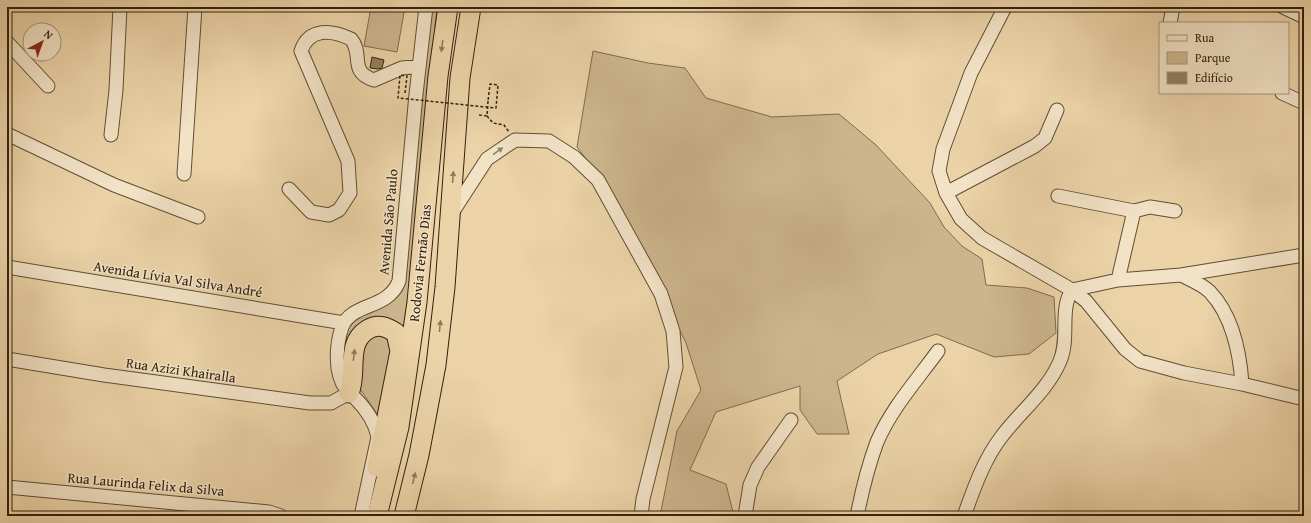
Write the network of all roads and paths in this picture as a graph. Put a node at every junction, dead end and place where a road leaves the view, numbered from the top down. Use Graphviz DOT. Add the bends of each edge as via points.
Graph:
graph roads {
  1 [pos="120,7"];
  2 [pos="194,7"];
  3 [pos="426,7"];
  4 [pos="448,7"];
  5 [pos="471,7"];
  6 [pos="1005,7"];
  7 [pos="1173,7"];
  8 [pos="1283,7"];
  9 [pos="1304,17"];
  10 [pos="1170,22"];
  11 [pos="7,42"];
  12 [pos="419,66"];
  13 [pos="48,86"];
  14 [pos="405,93"];
  15 [pos="1284,94"];
  16 [pos="1304,103"];
  17 [pos="1057,110"];
  18 [pos="480,115"];
  19 [pos="487,116"];
  20 [pos="7,134"];
  21 [pos="111,135"];
  22 [pos="515,140"];
  23 [pos="184,174"];
  24 [pos="289,189"];
  25 [pos="946,193"];
  26 [pos="1058,196"];
  27 [pos="1134,211"];
  28 [pos="1175,211"];
  29 [pos="450,216"];
  30 [pos="198,217"];
  31 [pos="1304,255"];
  32 [pos="7,266"];
  33 [pos="1181,275"];
  34 [pos="1118,280"];
  35 [pos="1072,290"];
  36 [pos="344,323"];
  37 [pos="938,351"];
  38 [pos="7,359"];
  39 [pos="1242,384"];
  40 [pos="349,393"];
  41 [pos="1304,399"];
  42 [pos="791,420"];
  43 [pos="7,487"];
  44 [pos="281,516"];
  45 [pos="361,516"];
  46 [pos="367,516"];
  47 [pos="378,516"];
  48 [pos="404,516"];
  49 [pos="641,516"];
  50 [pos="745,516"];
  51 [pos="857,516"];
  52 [pos="964,516"];
  1 -- 21 [label="street"];
  2 -- 23 [label="street"];
  3 -- 12 [label="street, Avenida São Paulo"];
  4 -- 47 [label="highway, Rodovia Fernão Dias, one-way" via="438,76 416,302 401,419"];
  29 -- 5 [label="highway, Rodovia Fernão Dias, one-way" via="460,78"];
  6 -- 25 [label="street" via="971,72 943,149 939,171"];
  7 -- 10 [label="street"];
  8 -- 9 [label="street"];
  11 -- 13 [label="street"];
  12 -- 24 [label="street" via="402,68 374,80 364,77 358,69 355,46 351,38 320,31 309,37 301,51 348,161 350,193 339,210 329,215 311,212"];
  12 -- 36 [label="street, Avenida São Paulo" via="399,281 388,298 352,314"];
  14 -- 19 [label="path, bridge" via="407,76 400,75 398,98 496,108 498,85 490,84 488,101"];
  15 -- 16 [label="street"];
  17 -- 25 [label="street" via="1045,138 1035,146"];
  18 -- 19 [label="path"];
  19 -- 22 [label="path" via="493,123 504,125"];
  20 -- 30 [label="street" via="114,185"];
  29 -- 22 [label="street, one-way" via="487,159"];
  22 -- 49 [label="street" via="549,141 574,156 598,180 661,294 673,331 676,367"];
  25 -- 35 [label="street" via="961,219 982,238"];
  26 -- 27 [label="street"];
  27 -- 28 [label="street" via="1150,207"];
  27 -- 34 [label="street"];
  48 -- 29 [label="highway, Rodovia Fernão Dias, one-way" via="419,455 436,365"];
  31 -- 33 [label="street"];
  32 -- 36 [label="street, Avenida Lívia Val Silva André"];
  33 -- 34 [label="street"];
  33 -- 39 [label="street" via="1210,292 1220,306 1238,347"];
  34 -- 35 [label="street"];
  35 -- 39 [label="street" via="1086,301 1125,349 1140,361 1184,373"];
  35 -- 52 [label="street" via="1067,297 1061,359 1047,384 1001,437 984,466"];
  36 -- 40 [label="street" via="340,334 338,367 340,379"];
  37 -- 51 [label="street" via="892,415 878,442 864,482"];
  38 -- 40 [label="street, Rua Azizi Khairalla" via="310,403 331,403"];
  39 -- 41 [label="street"];
  40 -- 45 [label="street" via="375,425 378,436"];
  40 -- 46 [label="highway, one-way" via="354,350 360,336 379,326 387,327 396,333 400,351"];
  42 -- 50 [label="street" via="758,467 750,485"];
  43 -- 44 [label="street, Rua Laurinda Felix da Silva" via="269,512"];
}
